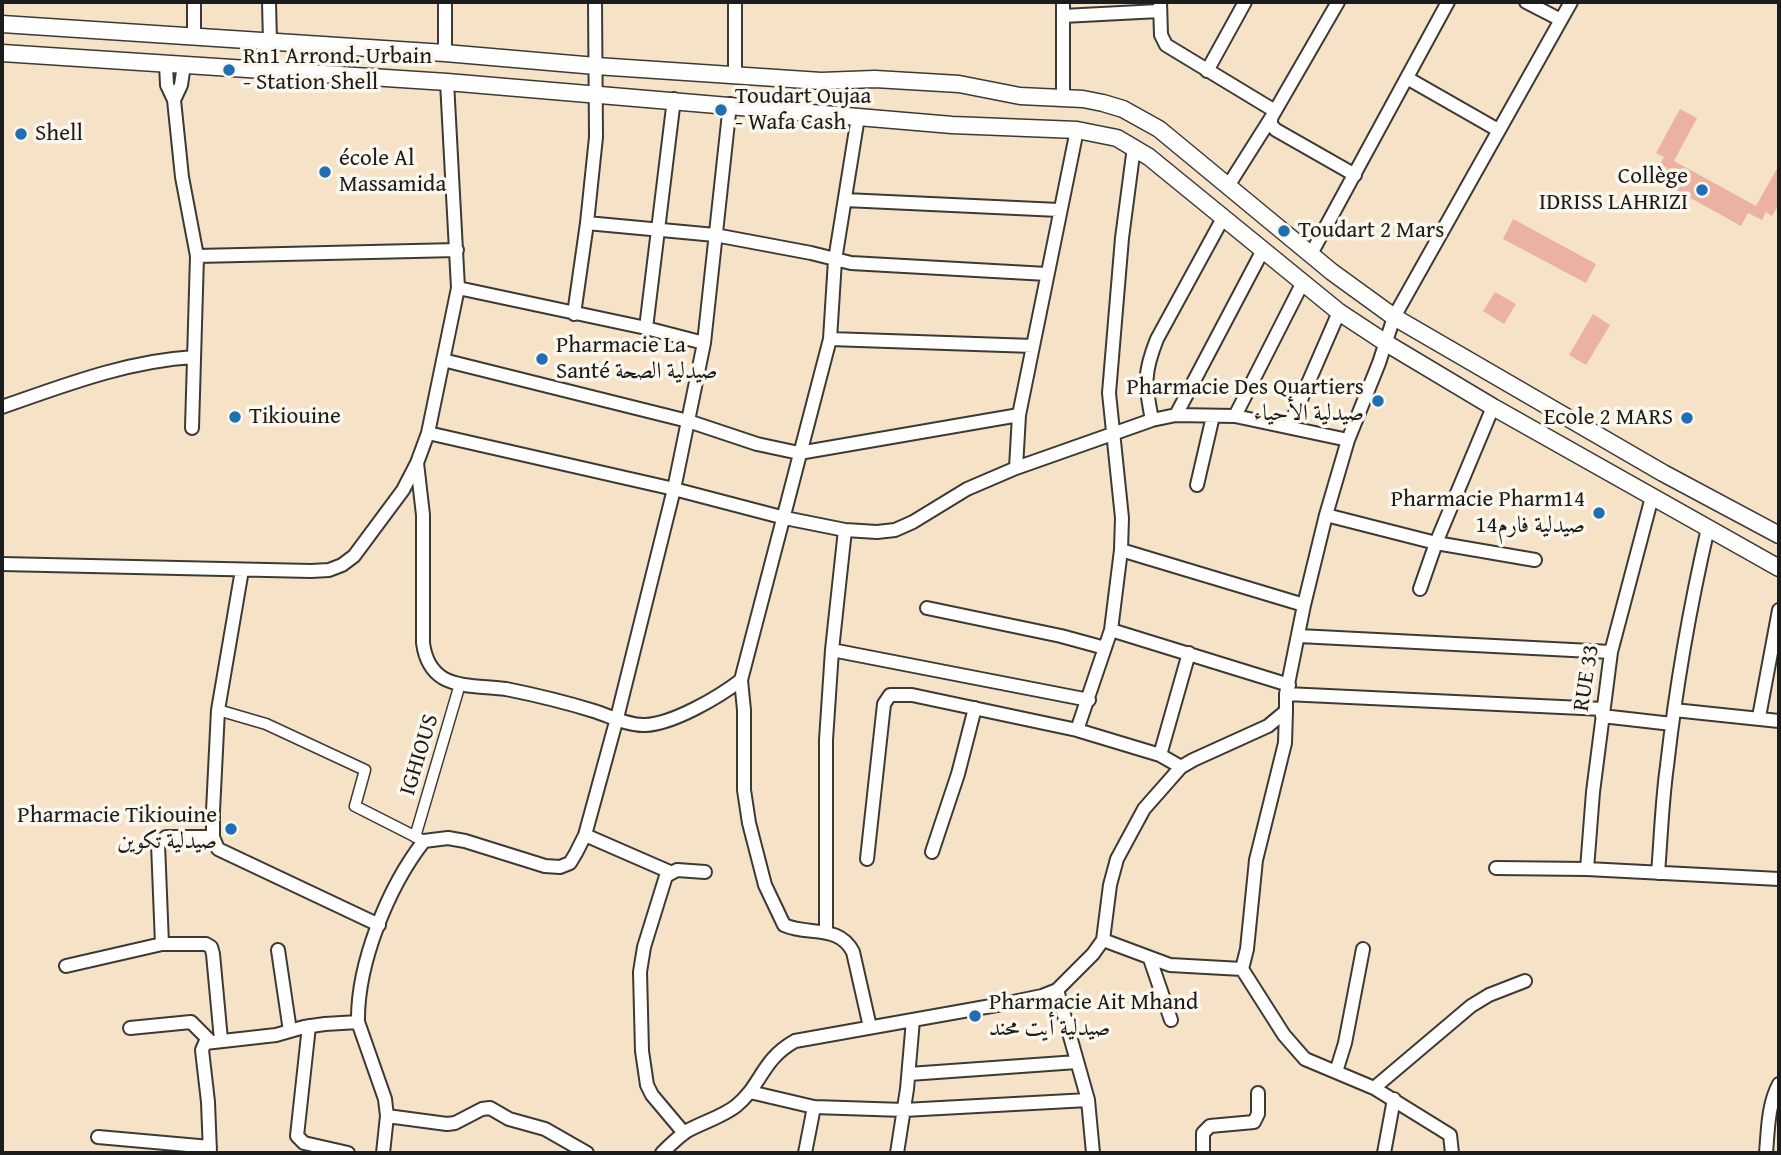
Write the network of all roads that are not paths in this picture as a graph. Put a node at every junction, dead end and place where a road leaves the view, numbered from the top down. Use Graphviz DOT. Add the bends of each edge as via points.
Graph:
graph roads {
  1 [pos="194,2"];
  2 [pos="269,2"];
  3 [pos="446,2"];
  4 [pos="595,2"];
  5 [pos="736,2"];
  6 [pos="1063,2"];
  7 [pos="1245,2"];
  8 [pos="1338,2"];
  9 [pos="1448,2"];
  10 [pos="1525,2"];
  11 [pos="1572,2"];
  12 [pos="1159,7"];
  13 [pos="1063,16"];
  14 [pos="1561,20"];
  15 [pos="2,24"];
  16 [pos="194,36"];
  17 [pos="270,42"];
  18 [pos="445,52"];
  19 [pos="2,53"];
  20 [pos="166,64"];
  21 [pos="184,65"];
  22 [pos="596,66"];
  23 [pos="1207,71"];
  24 [pos="735,75"];
  25 [pos="1407,78"];
  26 [pos="447,82"];
  27 [pos="597,94"];
  28 [pos="1063,97"];
  29 [pos="674,99"];
  30 [pos="174,100"];
  31 [pos="730,104"];
  32 [pos="1273,114"];
  33 [pos="858,117"];
  34 [pos="1077,130"];
  35 [pos="1498,130"];
  36 [pos="1134,147"];
  37 [pos="1355,175"];
  38 [pos="1228,186"];
  39 [pos="845,200"];
  40 [pos="1059,210"];
  41 [pos="1223,218"];
  42 [pos="587,223"];
  43 [pos="656,229"];
  44 [pos="715,235"];
  45 [pos="457,250"];
  46 [pos="1263,250"];
  47 [pos="1311,254"];
  48 [pos="197,256"];
  49 [pos="835,260"];
  50 [pos="1047,274"];
  51 [pos="1303,282"];
  52 [pos="458,288"];
  53 [pos="1339,312"];
  54 [pos="574,314"];
  55 [pos="1394,317"];
  56 [pos="646,328"];
  57 [pos="830,339"];
  58 [pos="704,343"];
  59 [pos="1386,344"];
  60 [pos="1033,346"];
  61 [pos="194,357"];
  62 [pos="443,360"];
  63 [pos="2,407"];
  64 [pos="1493,407"];
  65 [pos="1019,415"];
  66 [pos="1176,415"];
  67 [pos="1213,416"];
  68 [pos="1235,416"];
  69 [pos="1152,420"];
  70 [pos="688,421"];
  71 [pos="1289,427"];
  72 [pos="192,428"];
  73 [pos="428,433"];
  74 [pos="1114,433"];
  75 [pos="1348,440"];
  76 [pos="799,453"];
  77 [pos="417,463"];
  78 [pos="1016,467"];
  79 [pos="1198,485"];
  80 [pos="674,489"];
  81 [pos="1653,497"];
  82 [pos="1326,514"];
  83 [pos="785,519"];
  84 [pos="1708,528"];
  85 [pos="845,530"];
  86 [pos="1779,535"];
  87 [pos="1436,543"];
  88 [pos="1121,550"];
  89 [pos="1535,560"];
  90 [pos="2,564"];
  91 [pos="1779,568"];
  92 [pos="242,569"];
  93 [pos="1420,589"];
  94 [pos="1304,605"];
  95 [pos="927,608"];
  96 [pos="1779,610"];
  97 [pos="1111,630"];
  98 [pos="1299,636"];
  99 [pos="1105,649"];
  100 [pos="832,650"];
  101 [pos="1611,652"];
  102 [pos="1189,653"];
  103 [pos="741,680"];
  104 [pos="460,684"];
  105 [pos="1287,690"];
  106 [pos="1089,700"];
  107 [pos="975,708"];
  108 [pos="1674,709"];
  109 [pos="218,710"];
  110 [pos="1286,711"];
  111 [pos="1603,712"];
  112 [pos="1759,717"];
  113 [pos="617,718"];
  114 [pos="1779,721"];
  115 [pos="1672,724"];
  116 [pos="1077,730"];
  117 [pos="1160,755"];
  118 [pos="1181,767"];
  119 [pos="585,835"];
  120 [pos="213,837"];
  121 [pos="420,839"];
  122 [pos="932,852"];
  123 [pos="867,859"];
  124 [pos="1496,869"];
  125 [pos="1587,869"];
  126 [pos="670,872"];
  127 [pos="705,872"];
  128 [pos="1658,873"];
  129 [pos="1779,879"];
  130 [pos="379,925"];
  131 [pos="826,932"];
  132 [pos="1103,940"];
  133 [pos="162,944"];
  134 [pos="1363,949"];
  135 [pos="278,950"];
  136 [pos="1150,959"];
  137 [pos="66,966"];
  138 [pos="1242,969"];
  139 [pos="1525,981"];
  140 [pos="1057,990"];
  141 [pos="913,1020"];
  142 [pos="1171,1020"];
  143 [pos="358,1022"];
  144 [pos="309,1027"];
  145 [pos="870,1027"];
  146 [pos="130,1028"];
  147 [pos="290,1031"];
  148 [pos="216,1040"];
  149 [pos="1077,1062"];
  150 [pos="1336,1072"];
  151 [pos="909,1074"];
  152 [pos="1779,1084"];
  153 [pos="1374,1088"];
  154 [pos="750,1092"];
  155 [pos="1258,1093"];
  156 [pos="1394,1099"];
  157 [pos="1088,1100"];
  158 [pos="814,1107"];
  159 [pos="904,1110"];
  160 [pos="387,1116"];
  161 [pos="684,1133"];
  162 [pos="98,1137"];
  163 [pos="210,1150"];
  164 [pos="348,1153"];
  165 [pos="383,1153"];
  166 [pos="587,1153"];
  167 [pos="662,1153"];
  168 [pos="805,1153"];
  169 [pos="897,1153"];
  170 [pos="1093,1153"];
  171 [pos="1203,1153"];
  172 [pos="1384,1153"];
  173 [pos="1451,1153"];
  174 [pos="1766,1153"];
  1 -- 16 [label="street"];
  2 -- 17 [label="street"];
  3 -- 18 [label="street"];
  4 -- 22 [label="street"];
  5 -- 24 [label="street"];
  6 -- 13 [label="street"];
  7 -- 23 [label="street"];
  8 -- 32 [label="street"];
  9 -- 25 [label="street"];
  10 -- 14 [label="street"];
  11 -- 14 [label="street"];
  12 -- 13 [label="street"];
  12 -- 23 [label="street" via="1166,45"];
  13 -- 28 [label="street"];
  14 -- 35 [label="street"];
  15 -- 16 [label="street"];
  16 -- 17 [label="street"];
  17 -- 18 [label="street"];
  18 -- 22 [label="street"];
  19 -- 20 [label="street"];
  20 -- 21 [label="street"];
  20 -- 30 [label="street" via="165,76"];
  21 -- 26 [label="street"];
  21 -- 30 [label="street"];
  22 -- 24 [label="street"];
  22 -- 27 [label="street"];
  23 -- 32 [label="street"];
  24 -- 28 [label="street" via="974,85 1020,96"];
  25 -- 35 [label="street"];
  25 -- 37 [label="street"];
  26 -- 27 [label="street"];
  26 -- 45 [label="street"];
  27 -- 29 [label="street"];
  27 -- 42 [label="street"];
  28 -- 38 [label="street" via="1103,103 1142,118"];
  29 -- 31 [label="street"];
  29 -- 43 [label="street"];
  30 -- 48 [label="street" via="180,165"];
  31 -- 33 [label="street"];
  31 -- 44 [label="street"];
  32 -- 37 [label="street" via="1276,130"];
  32 -- 38 [label="street"];
  33 -- 34 [label="street"];
  33 -- 39 [label="street"];
  34 -- 36 [label="street" via="1117,138"];
  34 -- 40 [label="street"];
  35 -- 55 [label="street"];
  36 -- 41 [label="street"];
  36 -- 74 [label="street" via="1110,359"];
  37 -- 47 [label="street"];
  38 -- 47 [label="street"];
  39 -- 40 [label="street"];
  39 -- 49 [label="street"];
  40 -- 50 [label="street"];
  41 -- 46 [label="street"];
  41 -- 69 [label="street" via="1150,356 1145,383"];
  42 -- 43 [label="street"];
  42 -- 54 [label="street"];
  43 -- 44 [label="street"];
  43 -- 56 [label="street"];
  44 -- 49 [label="street"];
  44 -- 58 [label="street"];
  45 -- 48 [label="street"];
  45 -- 52 [label="street"];
  46 -- 51 [label="street"];
  46 -- 66 [label="street"];
  47 -- 55 [label="street"];
  48 -- 61 [label="street"];
  49 -- 50 [label="street"];
  49 -- 57 [label="street"];
  50 -- 60 [label="street"];
  51 -- 53 [label="street"];
  51 -- 68 [label="street"];
  52 -- 54 [label="street"];
  52 -- 62 [label="street"];
  53 -- 59 [label="street"];
  53 -- 71 [label="street"];
  54 -- 56 [label="street"];
  55 -- 59 [label="street"];
  55 -- 86 [label="street"];
  56 -- 58 [label="street"];
  57 -- 60 [label="street"];
  57 -- 76 [label="street"];
  58 -- 70 [label="street"];
  59 -- 64 [label="street"];
  59 -- 75 [label="street"];
  60 -- 65 [label="street"];
  61 -- 63 [label="street" via="117,368"];
  61 -- 72 [label="street"];
  62 -- 70 [label="street"];
  62 -- 73 [label="street"];
  64 -- 81 [label="street"];
  64 -- 87 [label="street"];
  65 -- 76 [label="street"];
  65 -- 78 [label="street"];
  66 -- 67 [label="street"];
  66 -- 69 [label="street"];
  67 -- 68 [label="street"];
  67 -- 79 [label="street"];
  68 -- 71 [label="street"];
  69 -- 74 [label="street"];
  70 -- 76 [label="street"];
  70 -- 80 [label="street"];
  71 -- 75 [label="street"];
  73 -- 77 [label="street"];
  73 -- 80 [label="street"];
  74 -- 78 [label="street"];
  74 -- 88 [label="street"];
  75 -- 82 [label="street"];
  76 -- 83 [label="street"];
  77 -- 92 [label="street" via="365,543 342,565 311,571"];
  77 -- 104 [label="street" via="423,515 425,657 444,678"];
  78 -- 85 [label="street" via="895,530"];
  80 -- 83 [label="street"];
  80 -- 113 [label="street"];
  81 -- 84 [label="street"];
  81 -- 101 [label="street, RUE 33"];
  82 -- 87 [label="street"];
  82 -- 94 [label="street"];
  83 -- 85 [label="street"];
  83 -- 103 [label="street"];
  84 -- 91 [label="street"];
  84 -- 108 [label="street"];
  85 -- 100 [label="street"];
  87 -- 89 [label="street"];
  87 -- 93 [label="street"];
  88 -- 94 [label="street"];
  88 -- 97 [label="street"];
  90 -- 92 [label="street"];
  92 -- 109 [label="street"];
  94 -- 98 [label="street"];
  95 -- 99 [label="street"];
  96 -- 112 [label="street"];
  97 -- 99 [label="street"];
  97 -- 102 [label="street"];
  98 -- 101 [label="street"];
  98 -- 105 [label="street"];
  99 -- 106 [label="street"];
  100 -- 106 [label="street"];
  100 -- 131 [label="street" via="826,740"];
  101 -- 111 [label="street, RUE 33"];
  102 -- 105 [label="street"];
  102 -- 117 [label="street"];
  103 -- 113 [label="street" via="704,704 657,724 633,724"];
  103 -- 131 [label="street" via="744,790 765,885 784,925"];
  104 -- 113 [label="street" via="534,695"];
  104 -- 121 [label="street, IGHIOUS"];
  105 -- 110 [label="street"];
  105 -- 111 [label="street"];
  106 -- 116 [label="street"];
  107 -- 116 [label="street"];
  107 -- 122 [label="street"];
  107 -- 123 [label="street" via="912,695 886,698"];
  108 -- 112 [label="street"];
  108 -- 115 [label="street"];
  109 -- 120 [label="street"];
  109 -- 121 [label="street" via="266,724 365,770 355,806"];
  110 -- 118 [label="street" via="1268,726"];
  110 -- 138 [label="street" via="1285,743 1256,860"];
  111 -- 115 [label="street"];
  111 -- 125 [label="street, RUE 33"];
  112 -- 114 [label="street"];
  113 -- 119 [label="street"];
  115 -- 128 [label="street"];
  116 -- 117 [label="street"];
  117 -- 118 [label="street"];
  118 -- 132 [label="street" via="1144,809 1117,859"];
  119 -- 121 [label="street" via="570,863 560,867 464,841"];
  119 -- 126 [label="street"];
  120 -- 130 [label="street" via="218,849"];
  120 -- 133 [label="street" via="166,837 158,844"];
  121 -- 130 [label="street"];
  124 -- 125 [label="street"];
  125 -- 128 [label="street"];
  126 -- 127 [label="street"];
  126 -- 161 [label="street" via="640,972 642,1051 652,1095"];
  128 -- 129 [label="street"];
  130 -- 143 [label="street" via="362,983"];
  131 -- 145 [label="street" via="843,938 853,952"];
  132 -- 136 [label="street"];
  132 -- 140 [label="street"];
  133 -- 137 [label="street"];
  133 -- 148 [label="street" via="211,947"];
  134 -- 150 [label="street"];
  135 -- 147 [label="street"];
  136 -- 138 [label="street" via="1170,965"];
  136 -- 142 [label="street"];
  138 -- 150 [label="street" via="1296,1050 1305,1059"];
  139 -- 153 [label="street" via="1471,1006"];
  140 -- 141 [label="street"];
  140 -- 149 [label="street"];
  141 -- 145 [label="street"];
  141 -- 151 [label="street"];
  143 -- 144 [label="street"];
  143 -- 160 [label="street"];
  144 -- 147 [label="street"];
  144 -- 164 [label="street" via="297,1136 304,1143"];
  145 -- 154 [label="street" via="795,1041 767,1063"];
  146 -- 148 [label="street" via="191,1022"];
  147 -- 148 [label="street"];
  148 -- 163 [label="street" via="205,1043 202,1050"];
  149 -- 151 [label="street"];
  149 -- 157 [label="street"];
  150 -- 153 [label="street"];
  151 -- 159 [label="street"];
  152 -- 174 [label="street" via="1771,1106"];
  153 -- 156 [label="street"];
  154 -- 158 [label="street"];
  154 -- 161 [label="street" via="736,1107"];
  155 -- 171 [label="street" via="1254,1122 1210,1126 1203,1133"];
  156 -- 172 [label="street"];
  156 -- 173 [label="street" via="1450,1135"];
  157 -- 159 [label="street"];
  157 -- 170 [label="street"];
  158 -- 159 [label="street"];
  158 -- 168 [label="street"];
  159 -- 169 [label="street"];
  160 -- 165 [label="street"];
  160 -- 166 [label="street" via="447,1124 490,1108 545,1129"];
  161 -- 167 [label="street"];
  162 -- 163 [label="street"];
}
